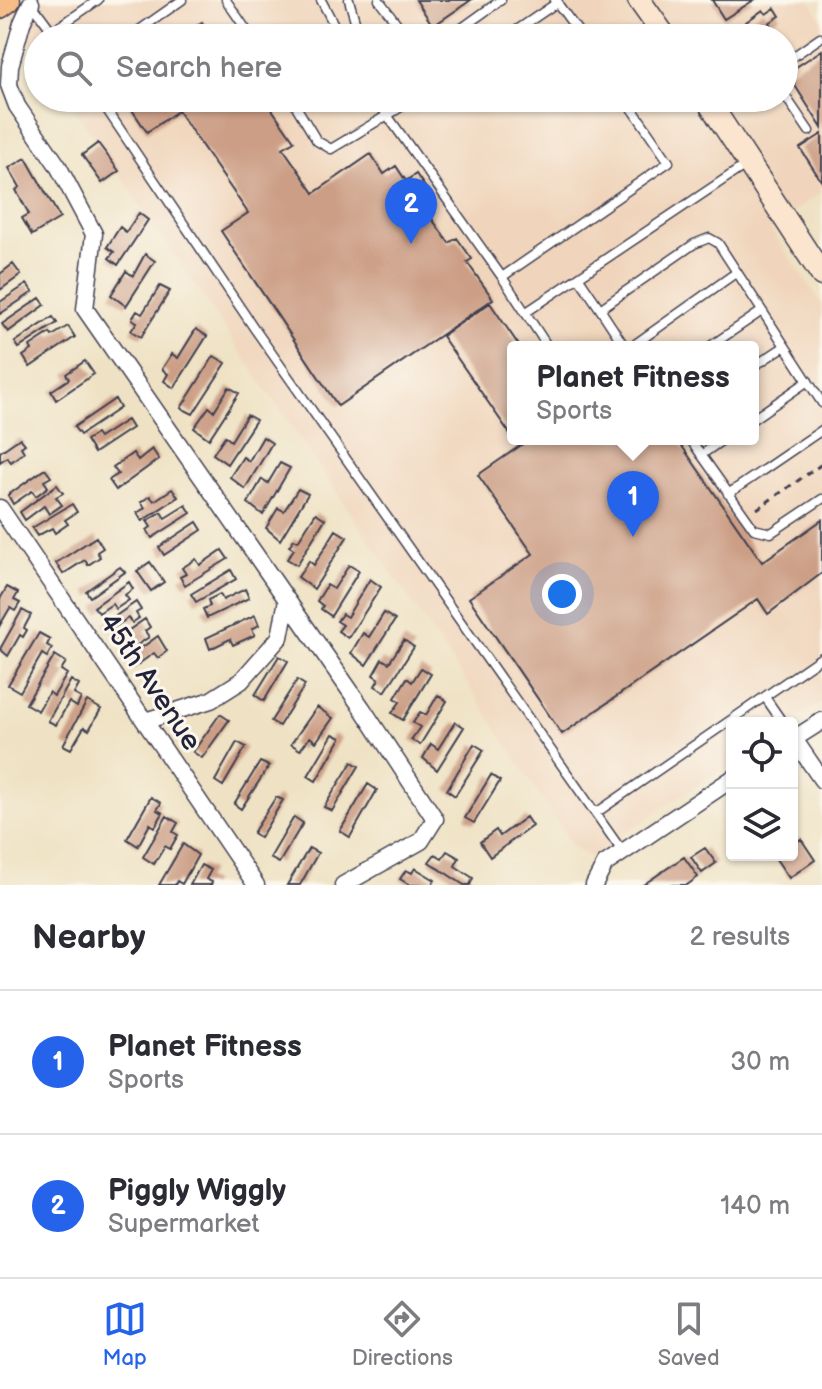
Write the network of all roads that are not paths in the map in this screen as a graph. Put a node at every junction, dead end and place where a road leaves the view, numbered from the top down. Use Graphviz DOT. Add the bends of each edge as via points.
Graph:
graph roads {
  1 [pos="98,0"];
  2 [pos="182,0"];
  3 [pos="226,0"];
  4 [pos="321,0"];
  5 [pos="349,0"];
  6 [pos="379,0"];
  7 [pos="501,0"];
  8 [pos="639,0"];
  9 [pos="23,1"];
  10 [pos="557,1"];
  11 [pos="0,6"];
  12 [pos="45,24"];
  13 [pos="69,24"];
  14 [pos="148,24"];
  15 [pos="242,24"];
  16 [pos="334,24"];
  17 [pos="356,24"];
  18 [pos="397,24"];
  19 [pos="468,24"];
  20 [pos="525,24"];
  21 [pos="573,24"];
  22 [pos="656,24"];
  23 [pos="820,38"];
  24 [pos="798,53"];
  25 [pos="109,112"];
  26 [pos="299,112"];
  27 [pos="385,112"];
  28 [pos="395,112"];
  29 [pos="635,112"];
  30 [pos="715,112"];
  31 [pos="796,112"];
  32 [pos="388,117"];
  33 [pos="809,131"];
  34 [pos="748,162"];
  35 [pos="737,272"];
  36 [pos="822,275"];
  37 [pos="502,277"];
  38 [pos="579,278"];
  39 [pos="600,309"];
  40 [pos="762,311"];
  41 [pos="525,313"];
  42 [pos="544,341"];
  43 [pos="624,341"];
  44 [pos="637,341"];
  45 [pos="718,341"];
  46 [pos="785,346"];
  47 [pos="759,363"];
  48 [pos="808,381"];
  49 [pos="822,403"];
  50 [pos="759,415"];
  51 [pos="822,430"];
  52 [pos="694,445"];
  53 [pos="715,445"];
  54 [pos="701,455"];
  55 [pos="728,494"];
  56 [pos="822,499"];
  57 [pos="0,508"];
  58 [pos="287,600"];
  59 [pos="822,657"];
  60 [pos="765,697"];
  61 [pos="779,717"];
  62 [pos="145,721"];
  63 [pos="822,721"];
  64 [pos="798,736"];
  65 [pos="798,746"];
  66 [pos="822,780"];
  67 [pos="726,783"];
  68 [pos="596,813"];
  69 [pos="622,851"];
  70 [pos="594,884"];
  71 [pos="256,885"];
  72 [pos="343,885"];
  1 -- 13 [label="lane"];
  2 -- 14 [label="lane"];
  3 -- 15 [label="lane"];
  4 -- 16 [label="lane"];
  5 -- 17 [label="lane"];
  6 -- 18 [label="lane"];
  7 -- 19 [label="lane"];
  8 -- 22 [label="street"];
  9 -- 11 [label="main road"];
  9 -- 12 [label="lane"];
  9 -- 58 [label="street" via="9,85 94,234 85,309"];
  10 -- 20 [label="lane"];
  10 -- 21 [label="lane"];
  23 -- 24 [label="lane"];
  25 -- 68 [label="lane" via="254,328"];
  26 -- 32 [label="lane" via="317,141 331,149"];
  27 -- 32 [label="lane"];
  28 -- 32 [label="lane"];
  29 -- 37 [label="lane" via="669,162"];
  30 -- 34 [label="street"];
  31 -- 33 [label="lane"];
  32 -- 37 [label="lane"];
  34 -- 36 [label="street"];
  34 -- 38 [label="lane"];
  35 -- 39 [label="lane" via="709,238"];
  35 -- 40 [label="lane"];
  35 -- 44 [label="lane"];
  37 -- 41 [label="lane"];
  38 -- 39 [label="lane"];
  38 -- 41 [label="lane"];
  39 -- 43 [label="lane"];
  40 -- 45 [label="lane"];
  40 -- 46 [label="lane"];
  41 -- 42 [label="lane"];
  46 -- 47 [label="lane"];
  46 -- 48 [label="lane"];
  48 -- 49 [label="lane"];
  48 -- 50 [label="lane"];
  51 -- 55 [label="lane"];
  52 -- 54 [label="lane"];
  53 -- 54 [label="lane"];
  54 -- 55 [label="lane"];
  55 -- 56 [label="lane" via="754,529 771,533"];
  57 -- 62 [label="street, 45th Avenue"];
  58 -- 62 [label="street" via="280,637 241,681 211,700"];
  58 -- 72 [label="street" via="435,819 421,841"];
  59 -- 60 [label="lane"];
  60 -- 61 [label="lane"];
  60 -- 68 [label="lane"];
  62 -- 71 [label="street, 45th Avenue"];
  63 -- 64 [label="street"];
  65 -- 66 [label="street"];
  67 -- 69 [label="street"];
  68 -- 69 [label="lane"];
  69 -- 70 [label="street" via="605,864"];
}
